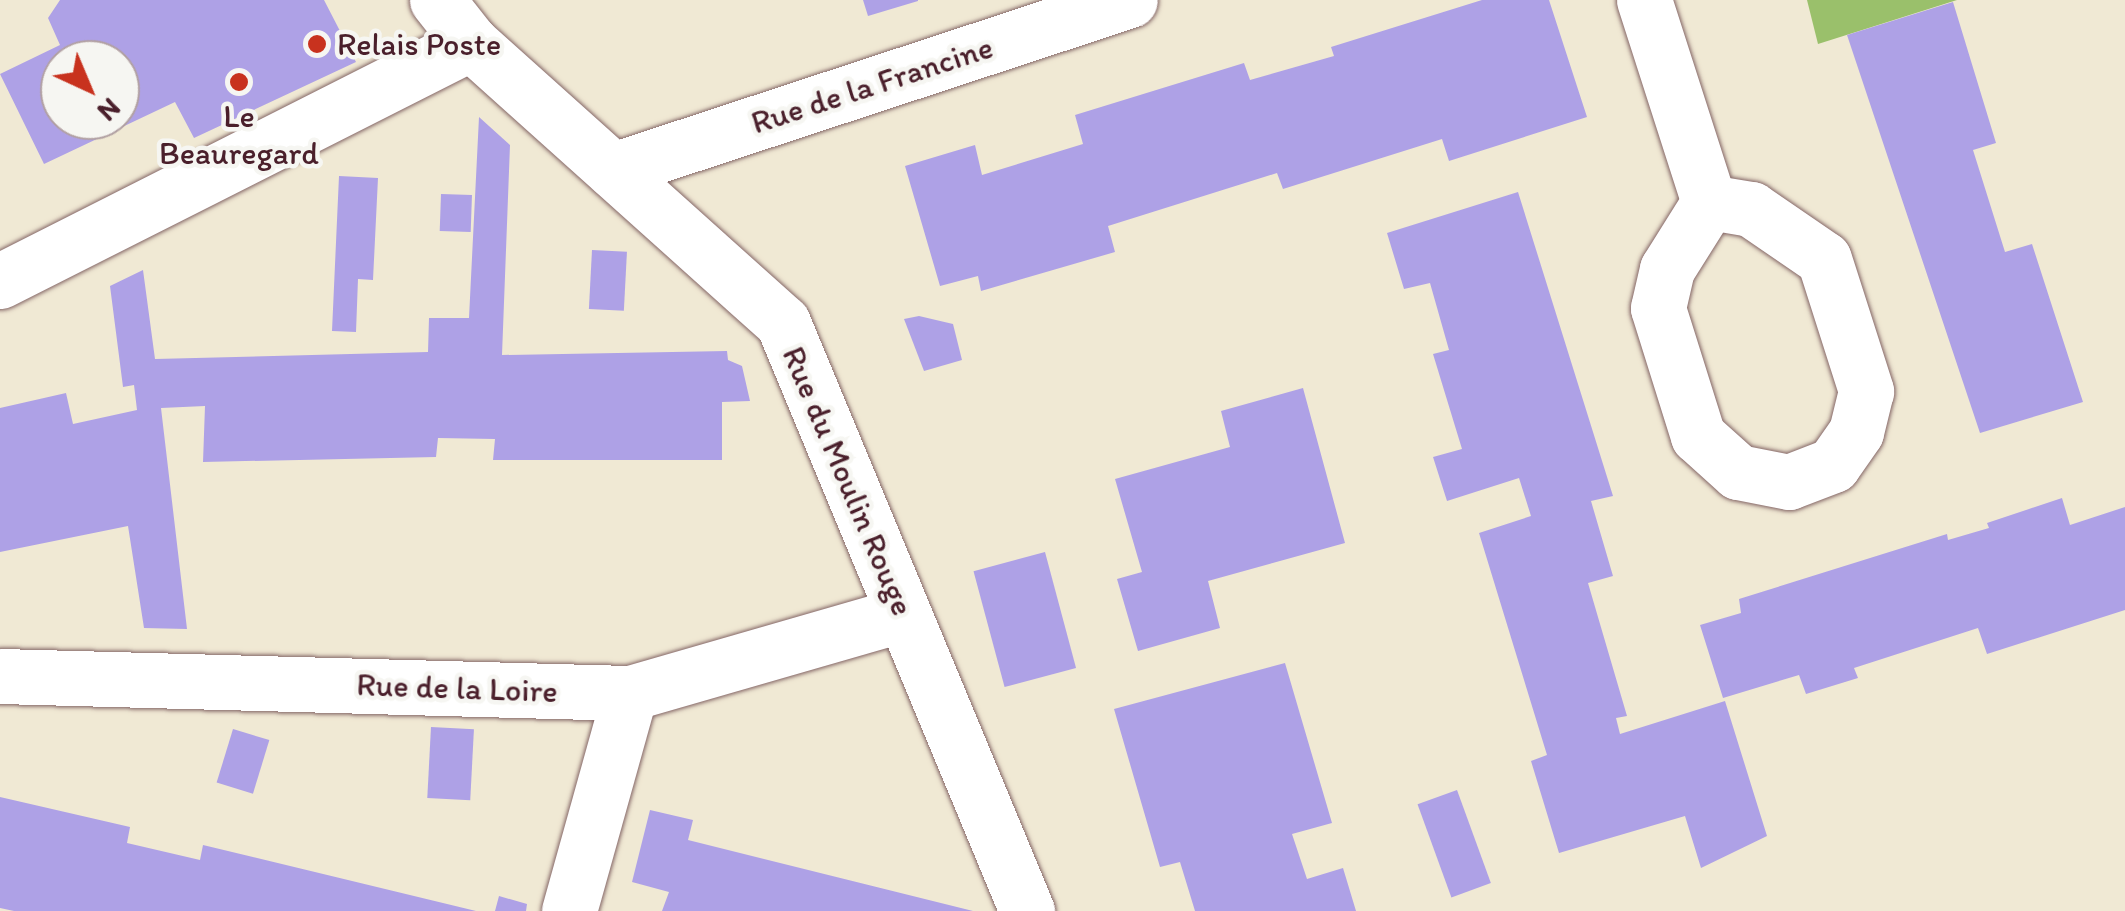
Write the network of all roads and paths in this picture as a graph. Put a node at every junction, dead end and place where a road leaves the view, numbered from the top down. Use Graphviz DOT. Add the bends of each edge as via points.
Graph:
graph roads {
  1 [pos="436,0"];
  2 [pos="1130,0"];
  3 [pos="1644,0"];
  4 [pos="471,43"];
  5 [pos="612,170"];
  6 [pos="1710,202"];
  7 [pos="0,281"];
  8 [pos="903,614"];
  9 [pos="0,676"];
  10 [pos="630,693"];
  11 [pos="569,911"];
  12 [pos="1027,911"];
  1 -- 4 [label="street, Rue du Moulin Rouge"];
  2 -- 5 [label="street, Rue de la Francine"];
  3 -- 6 [label="street"];
  4 -- 5 [label="street, Rue du Moulin Rouge"];
  4 -- 7 [label="street"];
  5 -- 8 [label="street, Rue du Moulin Rouge" via="782,323"];
  6 -- 6 [label="street" via="1667,269 1658,308 1698,436 1738,472 1789,482 1833,466 1856,432 1866,391 1824,258 1751,209"];
  8 -- 10 [label="street, Rue de la Loire"];
  8 -- 12 [label="street, Rue du Moulin Rouge"];
  9 -- 10 [label="street, Rue de la Loire"];
  10 -- 11 [label="street"];
}
